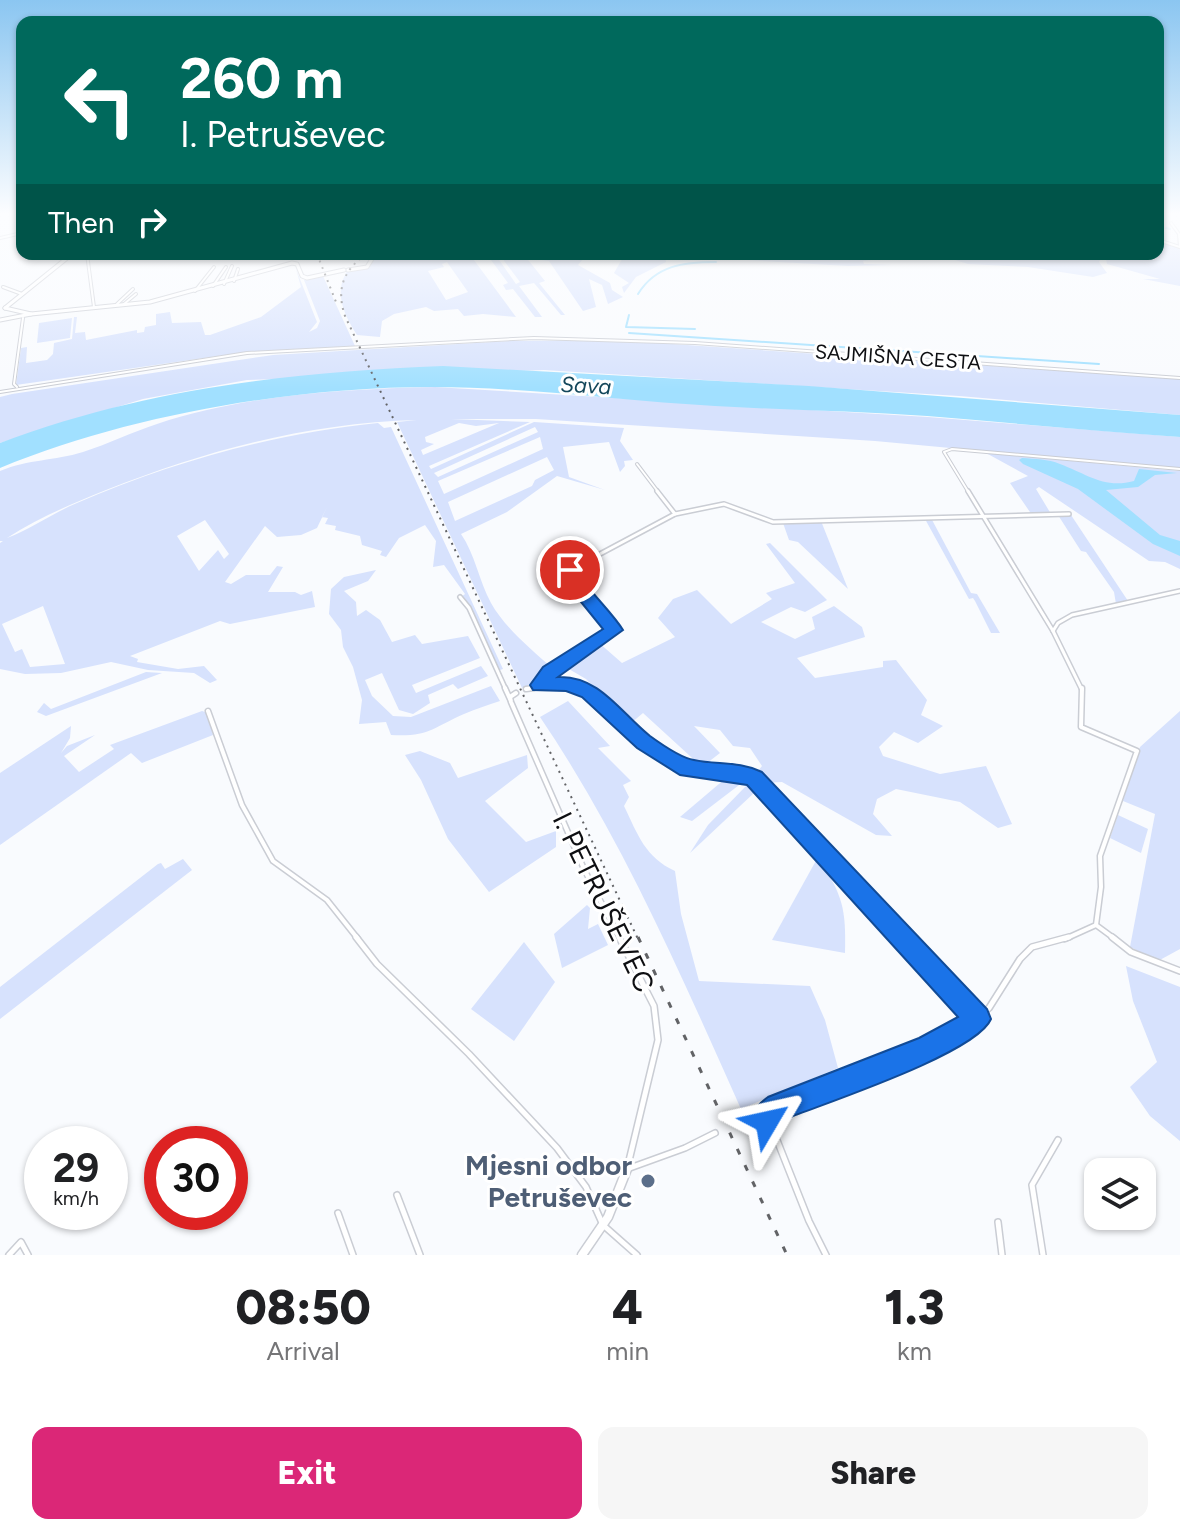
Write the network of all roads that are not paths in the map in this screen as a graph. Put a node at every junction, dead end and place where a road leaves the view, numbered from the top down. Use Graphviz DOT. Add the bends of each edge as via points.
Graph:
graph roads {
  1 [pos="51,272"];
  2 [pos="89,272"];
  3 [pos="210,272"];
  4 [pos="223,272"];
  5 [pos="230,272"];
  6 [pos="237,272"];
  7 [pos="264,272"];
  8 [pos="300,272"];
  9 [pos="339,272"];
  10 [pos="256,274"];
  11 [pos="234,281"];
  12 [pos="224,284"];
  13 [pos="213,286"];
  14 [pos="3,287"];
  15 [pos="133,289"];
  16 [pos="195,291"];
  17 [pos="136,294"];
  18 [pos="23,295"];
  19 [pos="122,306"];
  20 [pos="94,307"];
  21 [pos="114,307"];
  22 [pos="3,309"];
  23 [pos="21,316"];
  24 [pos="0,320"];
  25 [pos="1180,378"];
  26 [pos="17,387"];
  27 [pos="0,392"];
  28 [pos="637,464"];
  29 [pos="1180,469"];
  30 [pos="675,514"];
  31 [pos="1069,514"];
  32 [pos="982,516"];
  33 [pos="1180,591"];
  34 [pos="460,597"];
  35 [pos="1053,631"];
  36 [pos="540,685"];
  37 [pos="526,689"];
  38 [pos="516,693"];
  39 [pos="510,699"];
  40 [pos="208,711"];
  41 [pos="1096,925"];
  42 [pos="1180,971"];
  43 [pos="978,1019"];
  44 [pos="715,1133"];
  45 [pos="1058,1140"];
  46 [pos="627,1169"];
  47 [pos="397,1195"];
  48 [pos="338,1213"];
  49 [pos="998,1222"];
  50 [pos="603,1225"];
  51 [pos="9,1255"];
  52 [pos="28,1255"];
  53 [pos="353,1255"];
  54 [pos="420,1255"];
  55 [pos="582,1255"];
  56 [pos="637,1255"];
  57 [pos="826,1255"];
  58 [pos="1002,1255"];
  59 [pos="1043,1255"];
  1 -- 18 [label="main road"];
  2 -- 20 [label="street"];
  3 -- 16 [label="street"];
  4 -- 13 [label="street"];
  5 -- 12 [label="street"];
  6 -- 11 [label="street"];
  7 -- 10 [label="main road"];
  8 -- 9 [label="main road" via="303,277"];
  10 -- 11 [label="main road"];
  11 -- 12 [label="main road"];
  12 -- 13 [label="main road"];
  13 -- 16 [label="main road"];
  14 -- 18 [label="street"];
  15 -- 21 [label="street"];
  16 -- 19 [label="main road"];
  17 -- 19 [label="street"];
  18 -- 22 [label="main road"];
  19 -- 21 [label="main road"];
  20 -- 21 [label="main road"];
  20 -- 23 [label="main road"];
  22 -- 23 [label="main road"];
  23 -- 24 [label="main road"];
  23 -- 26 [label="street"];
  25 -- 26 [label="street, SAJMIŠNA CESTA" via="616,339 501,339 276,351"];
  26 -- 27 [label="street, SAJMIŠNA CESTA"];
  28 -- 30 [label="street"];
  29 -- 32 [label="street" via="949,449 944,453"];
  30 -- 32 [label="street" via="724,504 773,522"];
  30 -- 36 [label="street" via="570,570 568,576 614,630 550,672"];
  31 -- 32 [label="street"];
  32 -- 35 [label="street"];
  33 -- 35 [label="street" via="1072,615"];
  34 -- 39 [label="street, I. PETRUŠEVEC"];
  35 -- 41 [label="street" via="1059,653 1083,692 1081,727 1137,751 1100,856"];
  36 -- 37 [label="street"];
  36 -- 43 [label="street" via="567,684 589,691 644,742 687,769 754,778"];
  38 -- 39 [label="street"];
  39 -- 46 [label="street, I. PETRUŠEVEC" via="584,869 654,1006 658,1040"];
  40 -- 50 [label="street" via="242,805 273,861 327,900 377,964 557,1148 586,1187"];
  41 -- 42 [label="street" via="1131,952"];
  41 -- 43 [label="street" via="1032,947"];
  43 -- 57 [label="street" via="926,1049 767,1115"];
  44 -- 46 [label="street"];
  45 -- 59 [label="street" via="1032,1185"];
  46 -- 50 [label="main road, I. PETRUŠEVEC"];
  47 -- 54 [label="street"];
  48 -- 53 [label="street"];
  49 -- 58 [label="street"];
  50 -- 55 [label="main road, I. PETRUŠEVEC"];
  50 -- 56 [label="street"];
  51 -- 52 [label="street" via="21,1242"];
}
